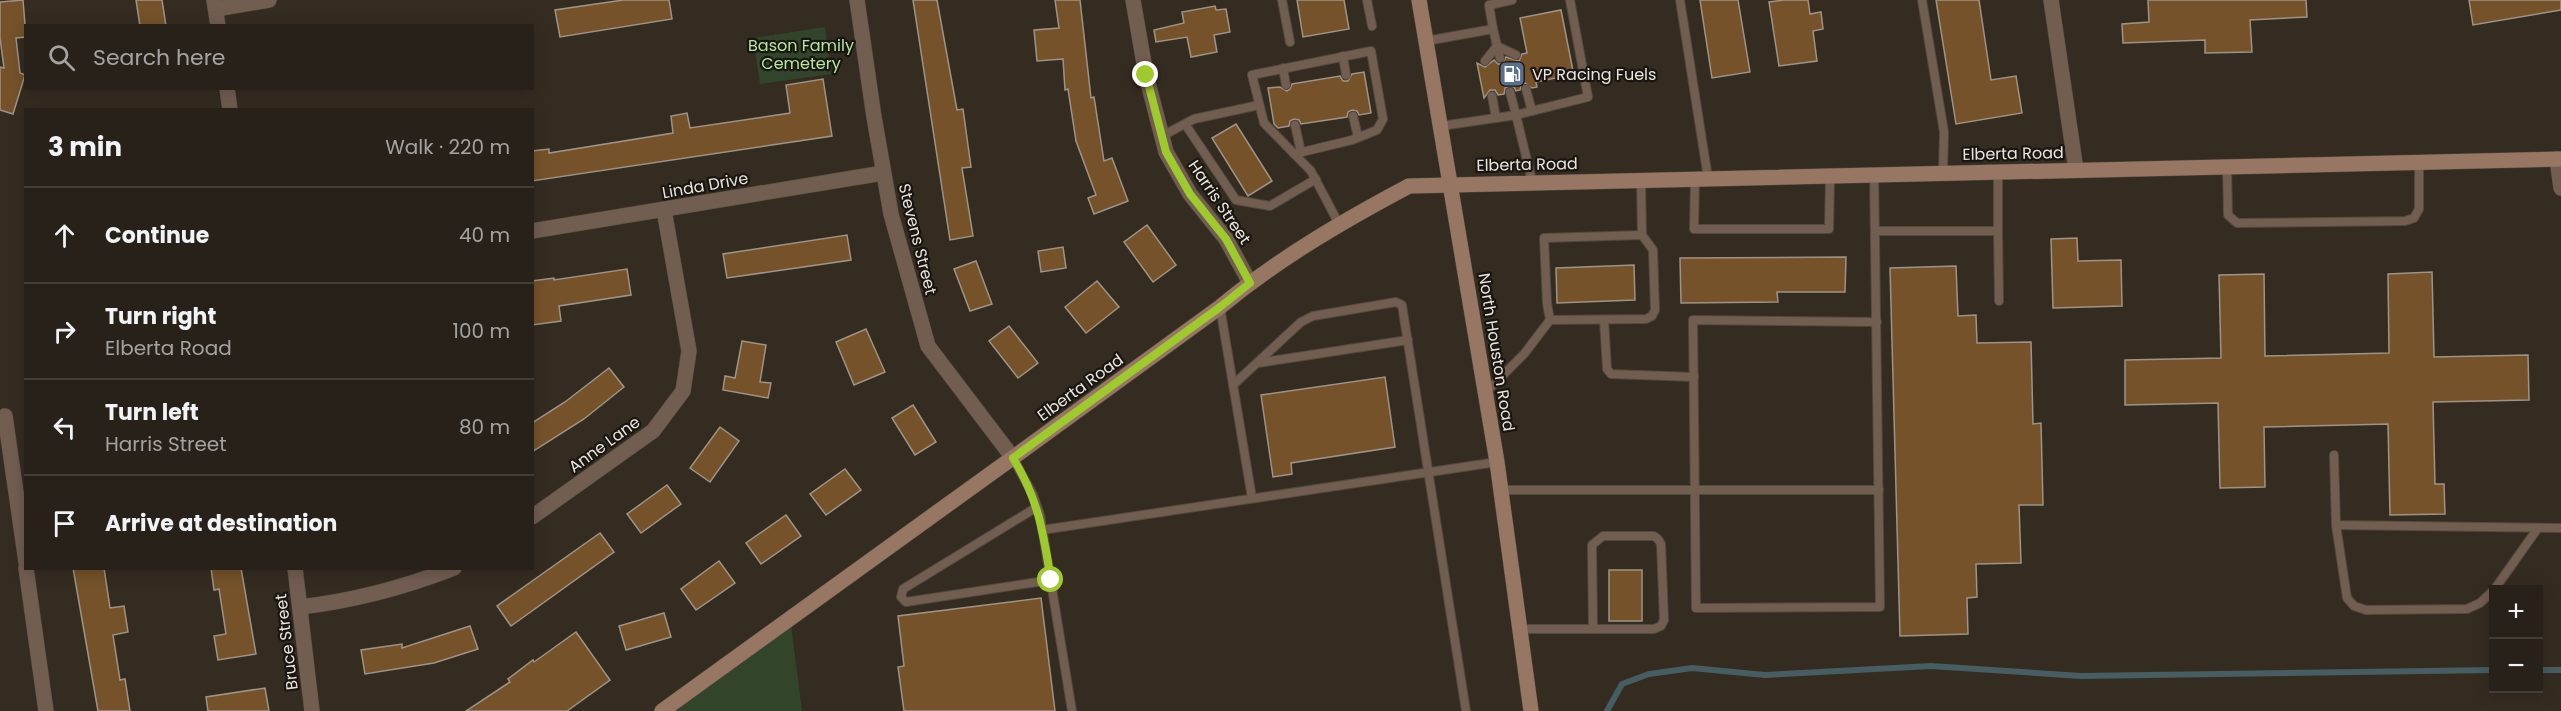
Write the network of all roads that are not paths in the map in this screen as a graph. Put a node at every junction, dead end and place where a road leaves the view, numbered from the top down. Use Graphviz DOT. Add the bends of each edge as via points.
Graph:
graph roads {
  1 [pos="269,0"];
  2 [pos="857,0"];
  3 [pos="1133,0"];
  4 [pos="1282,0"];
  5 [pos="1367,0"];
  6 [pos="1419,0"];
  7 [pos="1512,0"];
  8 [pos="1570,0"];
  9 [pos="1680,0"];
  10 [pos="1922,0"];
  11 [pos="2051,0"];
  12 [pos="215,4"];
  13 [pos="218,24"];
  14 [pos="1372,26"];
  15 [pos="1493,29"];
  16 [pos="1426,41"];
  17 [pos="1290,42"];
  18 [pos="1497,46"];
  19 [pos="1516,55"];
  20 [pos="1343,56"];
  21 [pos="1500,58"];
  22 [pos="1485,61"];
  23 [pos="1282,68"];
  24 [pos="1346,75"];
  25 [pos="1286,86"];
  26 [pos="1526,89"];
  27 [pos="227,90"];
  28 [pos="1510,92"];
  29 [pos="1491,96"];
  30 [pos="1259,105"];
  31 [pos="230,108"];
  32 [pos="1532,111"];
  33 [pos="1516,115"];
  34 [pos="1353,116"];
  35 [pos="1496,118"];
  36 [pos="1185,123"];
  37 [pos="1295,125"];
  38 [pos="1441,126"];
  39 [pos="1162,136"];
  40 [pos="1358,137"];
  41 [pos="1297,153"];
  42 [pos="2559,159"];
  43 [pos="2419,163"];
  44 [pos="2227,167"];
  45 [pos="2076,170"];
  46 [pos="1998,172"];
  47 [pos="883,173"];
  48 [pos="1943,173"];
  49 [pos="1874,174"];
  50 [pos="1830,175"];
  51 [pos="1702,178"];
  52 [pos="1316,179"];
  53 [pos="1641,179"];
  54 [pos="1532,181"];
  55 [pos="1450,183"];
  56 [pos="2561,188"];
  57 [pos="664,210"];
  58 [pos="1339,224"];
  59 [pos="534,231"];
  60 [pos="1875,231"];
  61 [pos="1998,231"];
  62 [pos="1642,235"];
  63 [pos="1250,283"];
  64 [pos="1999,301"];
  65 [pos="1220,307"];
  66 [pos="1550,320"];
  67 [pos="1604,320"];
  68 [pos="1877,322"];
  69 [pos="1408,340"];
  70 [pos="1258,363"];
  71 [pos="1694,377"];
  72 [pos="1233,385"];
  73 [pos="1485,393"];
  74 [pos="5,416"];
  75 [pos="2334,455"];
  76 [pos="1013,458"];
  77 [pos="1497,462"];
  78 [pos="1429,472"];
  79 [pos="1501,490"];
  80 [pos="1879,490"];
  81 [pos="1695,491"];
  82 [pos="1252,498"];
  83 [pos="1037,507"];
  84 [pos="534,516"];
  85 [pos="2336,525"];
  86 [pos="2538,528"];
  87 [pos="2561,528"];
  88 [pos="1042,530"];
  89 [pos="24,548"];
  90 [pos="26,570"];
  91 [pos="295,570"];
  92 [pos="449,570"];
  93 [pos="1051,580"];
  94 [pos="2497,585"];
  95 [pos="2489,595"];
  96 [pos="300,607"];
  97 [pos="1520,629"];
  98 [pos="1593,629"];
  99 [pos="46,711"];
  100 [pos="312,711"];
  101 [pos="662,711"];
  102 [pos="1072,711"];
  103 [pos="1466,711"];
  104 [pos="1532,711"];
  1 -- 12 [label="street"];
  2 -- 47 [label="street, Stevens Street"];
  3 -- 39 [label="street, Harris Street"];
  4 -- 17 [label="lane"];
  5 -- 14 [label="lane"];
  6 -- 16 [label="street, North Houston Road"];
  7 -- 15 [label="lane" via="1489,4"];
  8 -- 32 [label="lane" via="1588,97"];
  9 -- 51 [label="lane"];
  10 -- 48 [label="lane" via="1944,132"];
  11 -- 45 [label="street"];
  12 -- 13 [label="street"];
  15 -- 16 [label="lane"];
  15 -- 18 [label="lane"];
  16 -- 38 [label="street, North Houston Road"];
  18 -- 19 [label="lane"];
  18 -- 21 [label="lane"];
  18 -- 22 [label="lane"];
  20 -- 23 [label="lane"];
  20 -- 24 [label="lane"];
  20 -- 40 [label="lane" via="1371,51 1383,119 1377,130"];
  23 -- 25 [label="lane"];
  23 -- 30 [label="lane" via="1252,75"];
  26 -- 32 [label="lane"];
  27 -- 31 [label="street"];
  28 -- 33 [label="lane"];
  29 -- 35 [label="lane"];
  30 -- 36 [label="lane"];
  30 -- 41 [label="lane" via="1264,123"];
  32 -- 33 [label="lane"];
  33 -- 35 [label="lane"];
  33 -- 54 [label="lane"];
  34 -- 40 [label="lane"];
  35 -- 38 [label="lane"];
  36 -- 39 [label="lane"];
  36 -- 52 [label="lane" via="1236,200 1270,207"];
  37 -- 41 [label="lane"];
  38 -- 55 [label="street, North Houston Road"];
  39 -- 63 [label="street, Harris Street" via="1166,152 1190,194 1226,239"];
  40 -- 41 [label="lane"];
  41 -- 52 [label="lane"];
  42 -- 43 [label="street, Elberta Road"];
  42 -- 56 [label="street"];
  43 -- 44 [label="street, Elberta Road"];
  43 -- 44 [label="lane" via="2419,209 2414,218 2405,220 2237,223 2229,215"];
  44 -- 45 [label="street, Elberta Road"];
  45 -- 46 [label="street, Elberta Road"];
  46 -- 48 [label="street, Elberta Road"];
  46 -- 61 [label="lane"];
  47 -- 57 [label="street, Linda Drive"];
  47 -- 76 [label="street, Stevens Street" via="928,346"];
  48 -- 49 [label="street, Elberta Road"];
  49 -- 50 [label="street, Elberta Road"];
  49 -- 60 [label="lane"];
  50 -- 51 [label="street, Elberta Road"];
  50 -- 51 [label="lane" via="1829,230 1694,229"];
  51 -- 53 [label="street, Elberta Road"];
  52 -- 58 [label="lane"];
  53 -- 54 [label="street, Elberta Road"];
  53 -- 62 [label="lane"];
  54 -- 55 [label="street, Elberta Road"];
  55 -- 58 [label="street, Elberta Road" via="1409,186"];
  55 -- 73 [label="street, North Houston Road"];
  57 -- 59 [label="street, Linda Drive"];
  57 -- 84 [label="street, Anne Lane" via="689,351 683,391 653,432"];
  58 -- 63 [label="street, Elberta Road"];
  60 -- 61 [label="lane"];
  60 -- 68 [label="lane"];
  61 -- 64 [label="lane"];
  62 -- 66 [label="lane" via="1544,238"];
  62 -- 67 [label="lane" via="1653,250 1655,310 1646,319"];
  63 -- 65 [label="street, Elberta Road"];
  65 -- 72 [label="lane"];
  65 -- 76 [label="street, Elberta Road"];
  66 -- 67 [label="lane"];
  66 -- 73 [label="lane" via="1524,354"];
  67 -- 71 [label="lane" via="1607,369 1611,374"];
  68 -- 71 [label="lane" via="1693,320"];
  68 -- 80 [label="lane"];
  69 -- 70 [label="lane"];
  69 -- 70 [label="lane" via="1402,305 1396,302 1314,316 1301,322"];
  69 -- 78 [label="lane"];
  70 -- 72 [label="lane"];
  71 -- 81 [label="lane"];
  72 -- 82 [label="lane"];
  73 -- 77 [label="street, North Houston Road"];
  74 -- 89 [label="street"];
  75 -- 85 [label="lane"];
  76 -- 83 [label="lane"];
  76 -- 101 [label="street, Elberta Road"];
  77 -- 78 [label="lane"];
  77 -- 79 [label="street, North Houston Road"];
  78 -- 82 [label="lane"];
  78 -- 103 [label="lane"];
  79 -- 81 [label="lane"];
  79 -- 97 [label="street, North Houston Road"];
  80 -- 81 [label="lane"];
  80 -- 81 [label="lane" via="1880,607 1719,608 1696,608"];
  82 -- 88 [label="lane"];
  83 -- 88 [label="lane"];
  83 -- 93 [label="lane" via="903,589 901,597 906,602"];
  85 -- 86 [label="lane"];
  85 -- 95 [label="lane" via="2347,598 2355,606 2467,609"];
  86 -- 87 [label="lane"];
  86 -- 94 [label="lane"];
  88 -- 93 [label="lane"];
  90 -- 99 [label="street"];
  91 -- 96 [label="street, Bruce Street"];
  92 -- 96 [label="street" via="366,595"];
  93 -- 102 [label="lane"];
  96 -- 100 [label="street, Bruce Street"];
  97 -- 98 [label="lane"];
  97 -- 104 [label="street, North Houston Road"];
  98 -- 98 [label="lane" via="1661,626 1661,544 1654,536 1603,536 1592,545"];
}
